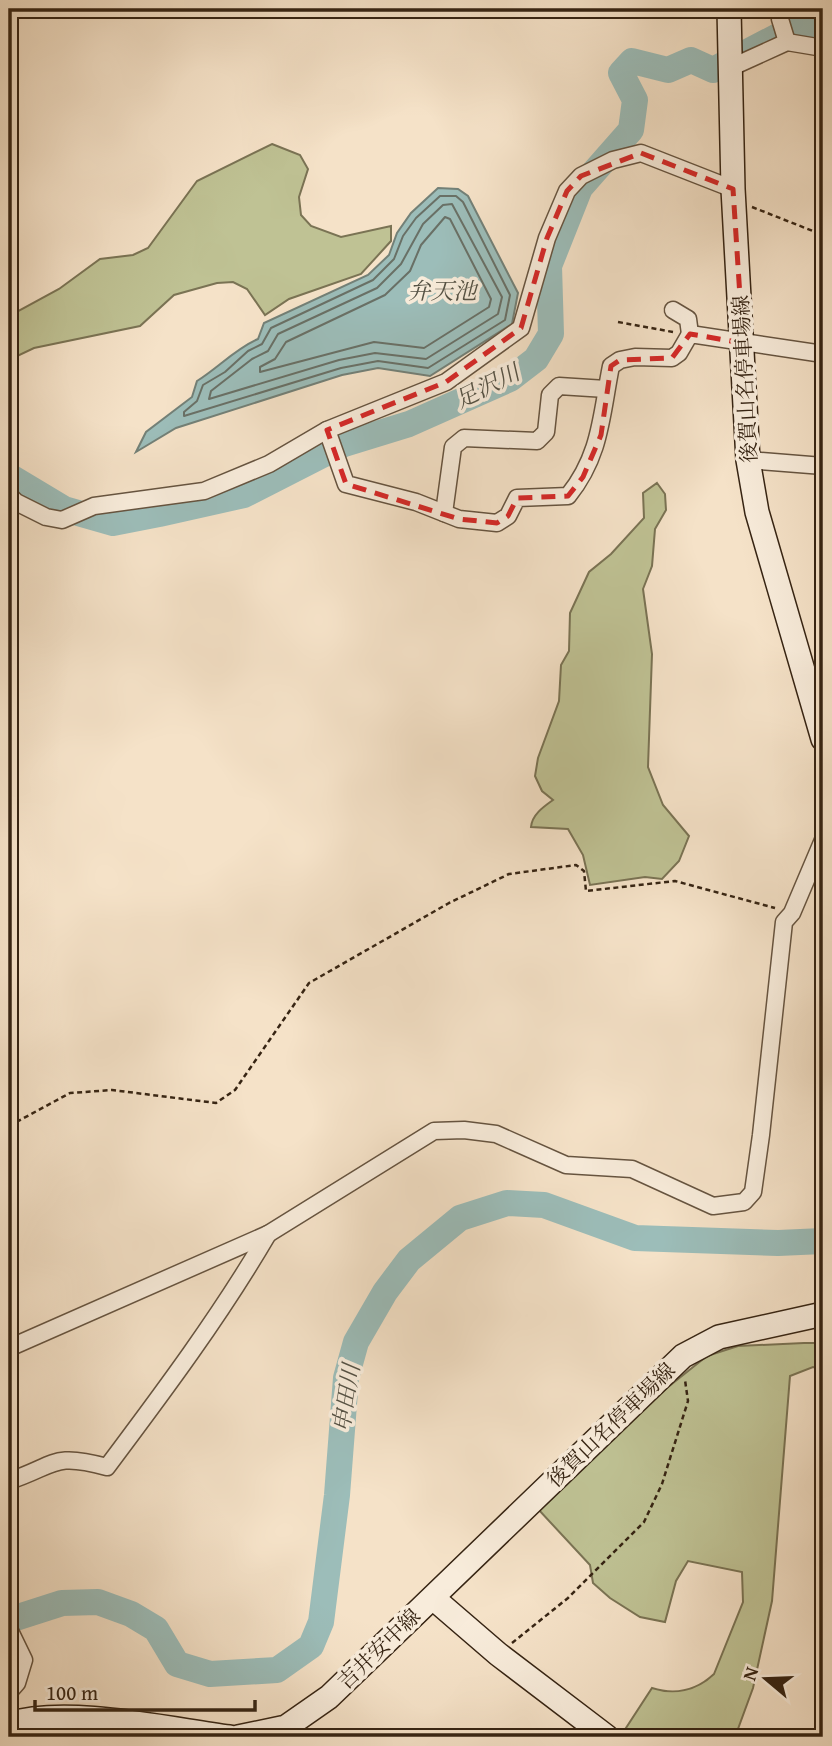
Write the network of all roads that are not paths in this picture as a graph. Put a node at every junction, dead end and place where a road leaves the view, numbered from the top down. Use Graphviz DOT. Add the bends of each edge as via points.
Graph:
graph roads {
  1 [pos="729,9"];
  2 [pos="781,14"];
  3 [pos="787,41"];
  4 [pos="823,48"];
  5 [pos="732,66"];
  6 [pos="739,197"];
  7 [pos="673,310"];
  8 [pos="685,334"];
  9 [pos="743,343"];
  10 [pos="823,354"];
  11 [pos="606,389"];
  12 [pos="327,430"];
  13 [pos="748,460"];
  14 [pos="823,466"];
  15 [pos="9,495"];
  16 [pos="444,513"];
  17 [pos="823,739"];
  18 [pos="823,840"];
  19 [pos="268,1234"];
  20 [pos="823,1314"];
  21 [pos="9,1348"];
  22 [pos="9,1481"];
  23 [pos="433,1598"];
  24 [pos="12,1635"];
  25 [pos="9,1692"];
  26 [pos="9,1724"];
  27 [pos="229,1737"];
  28 [pos="238,1737"];
  29 [pos="604,1737"];
  1 -- 5 [label="main road, 後賀山名停車場線"];
  2 -- 3 [label="street"];
  3 -- 4 [label="street"];
  3 -- 5 [label="street"];
  5 -- 6 [label="main road, 後賀山名停車場線"];
  6 -- 9 [label="main road, 後賀山名停車場線"];
  6 -- 12 [label="street" via="641,153 613,159 580,176 567,191 547,238 521,328 446,382"];
  7 -- 8 [label="street" via="688,319"];
  8 -- 9 [label="street"];
  8 -- 11 [label="street" via="679,353 672,358 620,360 611,366"];
  9 -- 10 [label="street"];
  9 -- 13 [label="main road, 後賀山名停車場線"];
  11 -- 16 [label="street" via="601,435 583,477 568,496 517,498 508,516 497,523"];
  11 -- 16 [label="street" via="559,386 550,395 546,432 537,441 464,438 453,447"];
  12 -- 15 [label="street" via="270,464 204,491 94,506 62,520 46,517"];
  12 -- 16 [label="street" via="346,484"];
  13 -- 14 [label="street"];
  13 -- 17 [label="main road, 後賀山名停車場線" via="757,512"];
  18 -- 19 [label="street" via="784,922 753,1192 744,1202 713,1206 632,1169 566,1165 496,1134 434,1131"];
  19 -- 21 [label="street"];
  19 -- 22 [label="street" via="214,1322 107,1467 78,1459 52,1461"];
  20 -- 23 [label="main road, 後賀山名停車場線" via="719,1337 683,1356"];
  23 -- 28 [label="main road, 吉井安中線" via="329,1697 286,1727"];
  23 -- 29 [label="main road, 吉井安中線"];
  24 -- 25 [label="street" via="24,1660"];
  26 -- 27 [label="main road" via="28,1718 109,1721"];
}
